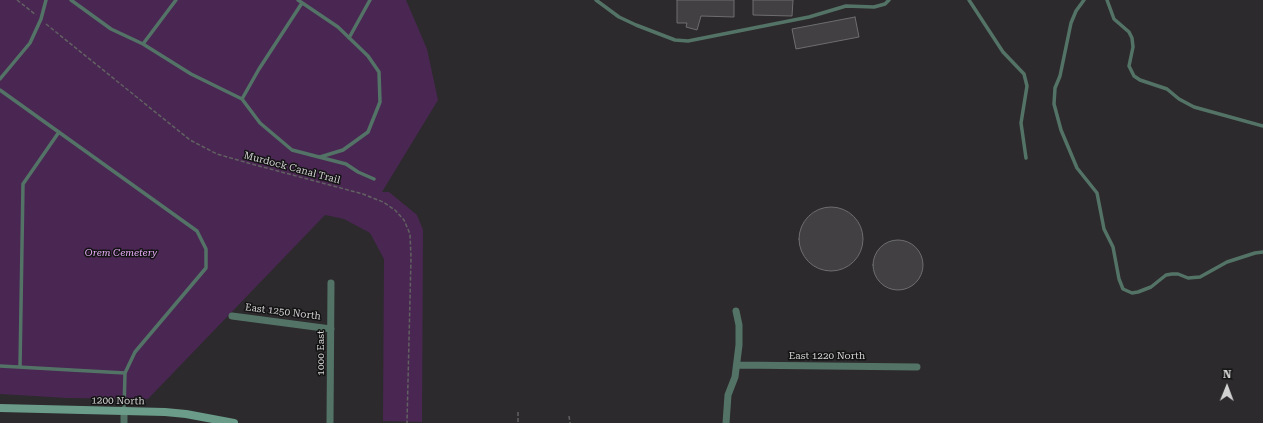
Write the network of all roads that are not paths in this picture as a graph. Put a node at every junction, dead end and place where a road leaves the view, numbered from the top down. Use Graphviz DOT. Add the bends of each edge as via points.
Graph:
graph roads {
  1 [pos="46,0"];
  2 [pos="71,0"];
  3 [pos="176,0"];
  4 [pos="298,0"];
  5 [pos="370,0"];
  6 [pos="596,0"];
  7 [pos="889,0"];
  8 [pos="969,0"];
  9 [pos="1084,0"];
  10 [pos="1107,0"];
  11 [pos="302,3"];
  12 [pos="349,38"];
  13 [pos="143,44"];
  14 [pos="0,79"];
  15 [pos="0,90"];
  16 [pos="242,99"];
  17 [pos="1263,126"];
  18 [pos="59,132"];
  19 [pos="319,157"];
  20 [pos="1026,158"];
  21 [pos="374,179"];
  22 [pos="1263,252"];
  23 [pos="331,283"];
  24 [pos="736,310"];
  25 [pos="232,316"];
  26 [pos="331,329"];
  27 [pos="737,365"];
  28 [pos="0,366"];
  29 [pos="20,367"];
  30 [pos="916,367"];
  31 [pos="125,373"];
  32 [pos="0,408"];
  33 [pos="124,411"];
  34 [pos="124,423"];
  35 [pos="234,423"];
  36 [pos="330,423"];
  37 [pos="726,423"];
  1 -- 14 [label="lane" via="41,20 30,43"];
  2 -- 13 [label="lane" via="111,29"];
  3 -- 13 [label="lane"];
  4 -- 11 [label="lane"];
  5 -- 12 [label="lane"];
  6 -- 7 [label="lane" via="619,17 636,25 675,40 688,41 809,17 846,6 874,7"];
  8 -- 20 [label="lane" via="1003,52 1024,74 1027,86 1021,123"];
  9 -- 22 [label="lane" via="1076,10 1071,23 1055,88 1054,104 1064,140 1077,168 1097,193 1104,229 1113,247 1123,289 1132,293 1138,292 1172,274 1188,278 1200,277 1227,262"];
  10 -- 17 [label="lane" via="1114,19 1132,38 1129,66 1134,76 1166,89 1194,107"];
  11 -- 12 [label="lane" via="338,27"];
  11 -- 16 [label="lane"];
  12 -- 19 [label="lane" via="368,56 379,72 380,102 368,132 342,150"];
  13 -- 16 [label="lane" via="191,74"];
  15 -- 18 [label="lane"];
  16 -- 19 [label="lane" via="260,123 292,150"];
  18 -- 29 [label="lane" via="23,184"];
  18 -- 31 [label="lane" via="197,231 206,249 206,268 135,352"];
  19 -- 21 [label="lane" via="346,164"];
  23 -- 26 [label="street, 1000 East"];
  24 -- 27 [label="street" via="740,335"];
  25 -- 26 [label="street, East 1250 North"];
  26 -- 36 [label="street, 1000 East"];
  27 -- 30 [label="street, East 1220 North"];
  27 -- 37 [label="street" via="728,395"];
  28 -- 29 [label="lane"];
  29 -- 31 [label="lane"];
  31 -- 33 [label="lane"];
  32 -- 33 [label="street, 1200 North"];
  33 -- 34 [label="street"];
  33 -- 35 [label="street, 1200 North" via="186,414"];
}
